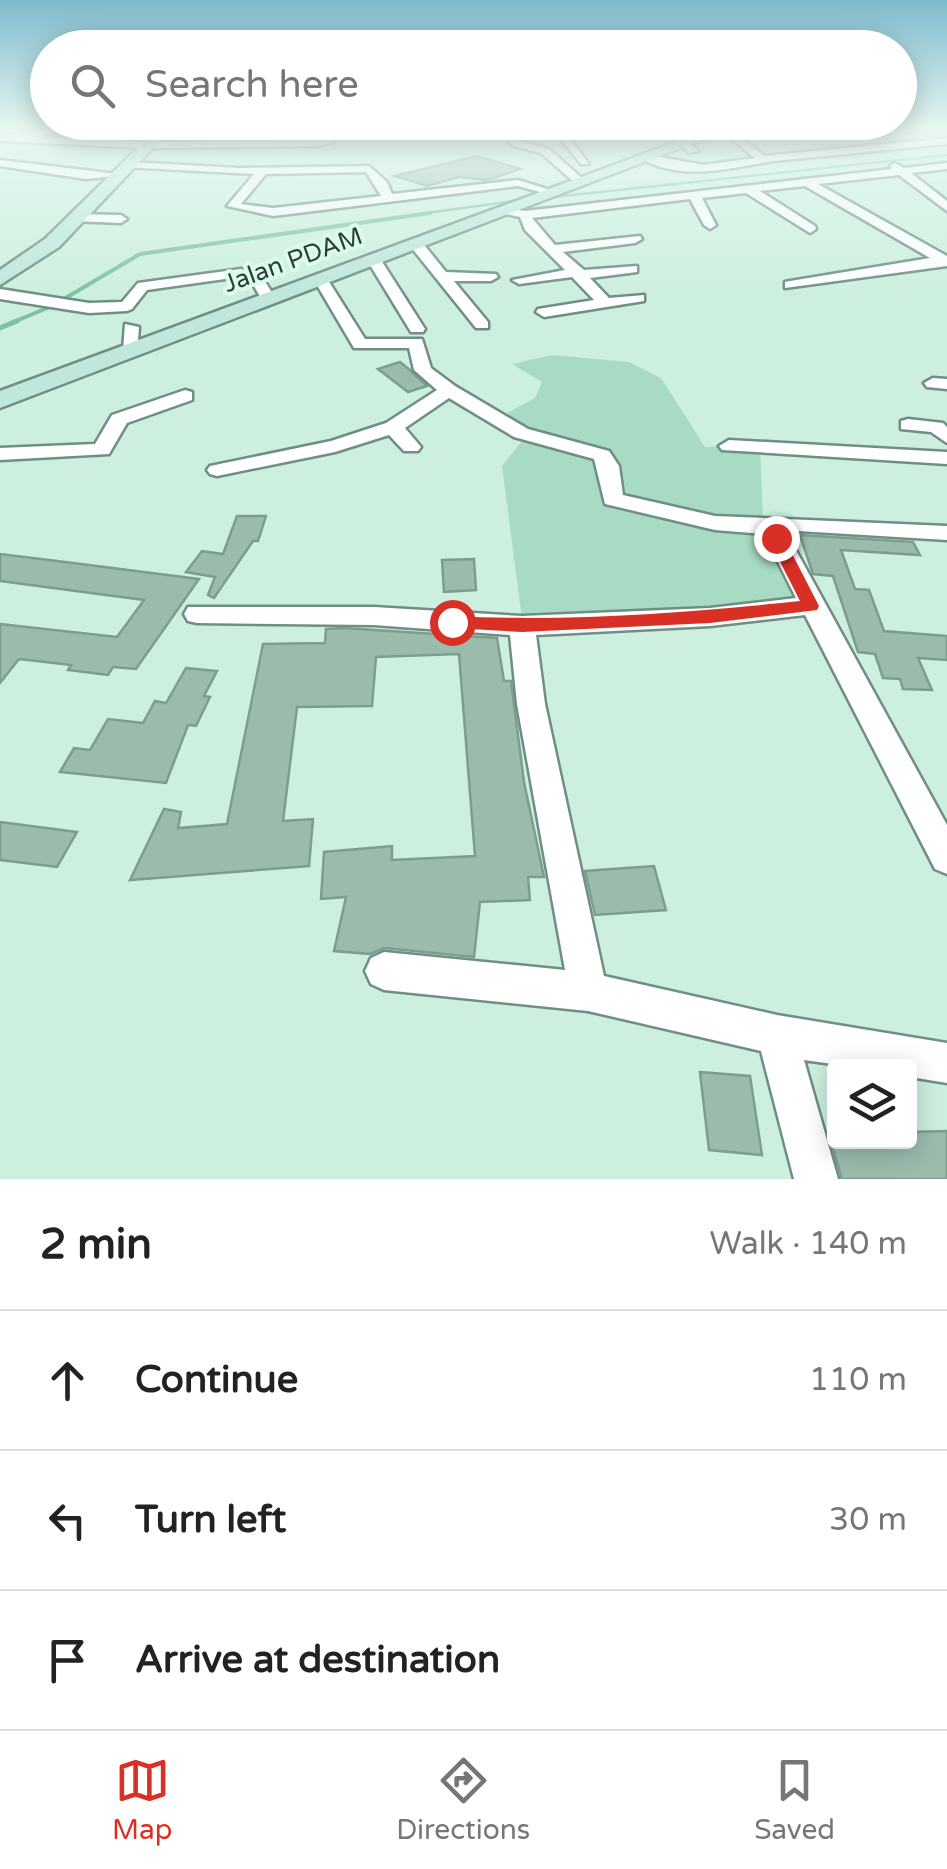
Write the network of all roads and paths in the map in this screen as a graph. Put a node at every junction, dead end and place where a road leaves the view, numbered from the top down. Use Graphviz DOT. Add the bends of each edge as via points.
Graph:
graph roads {
  1 [pos="108,186"];
  2 [pos="250,186"];
  3 [pos="384,186"];
  4 [pos="493,186"];
  5 [pos="520,186"];
  6 [pos="566,186"];
  7 [pos="766,186"];
  8 [pos="813,186"];
  9 [pos="747,188"];
  10 [pos="692,194"];
  11 [pos="941,196"];
  12 [pos="388,199"];
  13 [pos="530,203"];
  14 [pos="947,207"];
  15 [pos="76,218"];
  16 [pos="121,219"];
  17 [pos="710,225"];
  18 [pos="810,228"];
  19 [pos="635,239"];
  20 [pos="416,244"];
  21 [pos="552,249"];
  22 [pos="922,250"];
  23 [pos="876,256"];
  24 [pos="374,260"];
  25 [pos="944,261"];
  26 [pos="632,270"];
  27 [pos="241,273"];
  28 [pos="579,274"];
  29 [pos="442,276"];
  30 [pos="491,277"];
  31 [pos="0,279"];
  32 [pos="321,280"];
  33 [pos="519,280"];
  34 [pos="790,285"];
  35 [pos="0,294"];
  36 [pos="638,298"];
  37 [pos="606,302"];
  38 [pos="544,312"];
  39 [pos="482,324"];
  40 [pos="130,327"];
  41 [pos="417,330"];
  42 [pos="131,350"];
  43 [pos="449,390"];
  44 [pos="184,396"];
  45 [pos="0,400"];
  46 [pos="908,425"];
  47 [pos="393,427"];
  48 [pos="947,438"];
  49 [pos="730,446"];
  50 [pos="411,447"];
  51 [pos="0,454"];
  52 [pos="947,458"];
  53 [pos="217,470"];
  54 [pos="777,528"];
  55 [pos="947,533"];
  56 [pos="811,606"];
  57 [pos="198,614"];
  58 [pos="522,626"];
  59 [pos="947,858"];
  60 [pos="384,971"];
  61 [pos="588,992"];
  62 [pos="777,1034"];
  63 [pos="947,1064"];
  64 [pos="816,1179"];
  1 -- 15 [label="street"];
  2 -- 12 [label="street" via="233,206 273,212"];
  3 -- 12 [label="street"];
  4 -- 12 [label="street"];
  5 -- 13 [label="street"];
  6 -- 13 [label="street, Jalan PDAM"];
  7 -- 9 [label="street"];
  8 -- 22 [label="street"];
  9 -- 10 [label="street"];
  9 -- 18 [label="street"];
  10 -- 13 [label="street"];
  10 -- 17 [label="street"];
  11 -- 14 [label="street"];
  13 -- 20 [label="street, Jalan PDAM"];
  13 -- 21 [label="street" via="530,227"];
  15 -- 16 [label="street"];
  15 -- 31 [label="street"];
  19 -- 21 [label="street"];
  20 -- 24 [label="street, Jalan PDAM"];
  20 -- 29 [label="street"];
  21 -- 28 [label="street"];
  22 -- 23 [label="street"];
  22 -- 25 [label="street"];
  24 -- 32 [label="street, Jalan PDAM"];
  24 -- 41 [label="street"];
  25 -- 34 [label="street"];
  26 -- 28 [label="street"];
  27 -- 35 [label="street" via="143,286 127,306 82,307"];
  28 -- 33 [label="street"];
  28 -- 37 [label="street"];
  29 -- 30 [label="street"];
  29 -- 39 [label="street"];
  32 -- 42 [label="street, Jalan PDAM" via="264,292"];
  32 -- 43 [label="street" via="358,342 416,343 423,370"];
  36 -- 37 [label="street"];
  37 -- 38 [label="street"];
  40 -- 42 [label="street"];
  42 -- 45 [label="street, Jalan PDAM"];
  43 -- 47 [label="street"];
  43 -- 54 [label="street" via="521,432 602,455 616,500 715,523"];
  44 -- 51 [label="street" via="119,419 102,450"];
  46 -- 48 [label="street" via="936,427"];
  47 -- 50 [label="street"];
  47 -- 53 [label="street"];
  49 -- 52 [label="street"];
  54 -- 55 [label="street"];
  54 -- 56 [label="street"];
  56 -- 58 [label="street"];
  56 -- 59 [label="street"];
  57 -- 58 [label="street"];
  58 -- 61 [label="street"];
  60 -- 61 [label="street"];
  61 -- 62 [label="street"];
  62 -- 63 [label="street"];
  62 -- 64 [label="street"];
}
